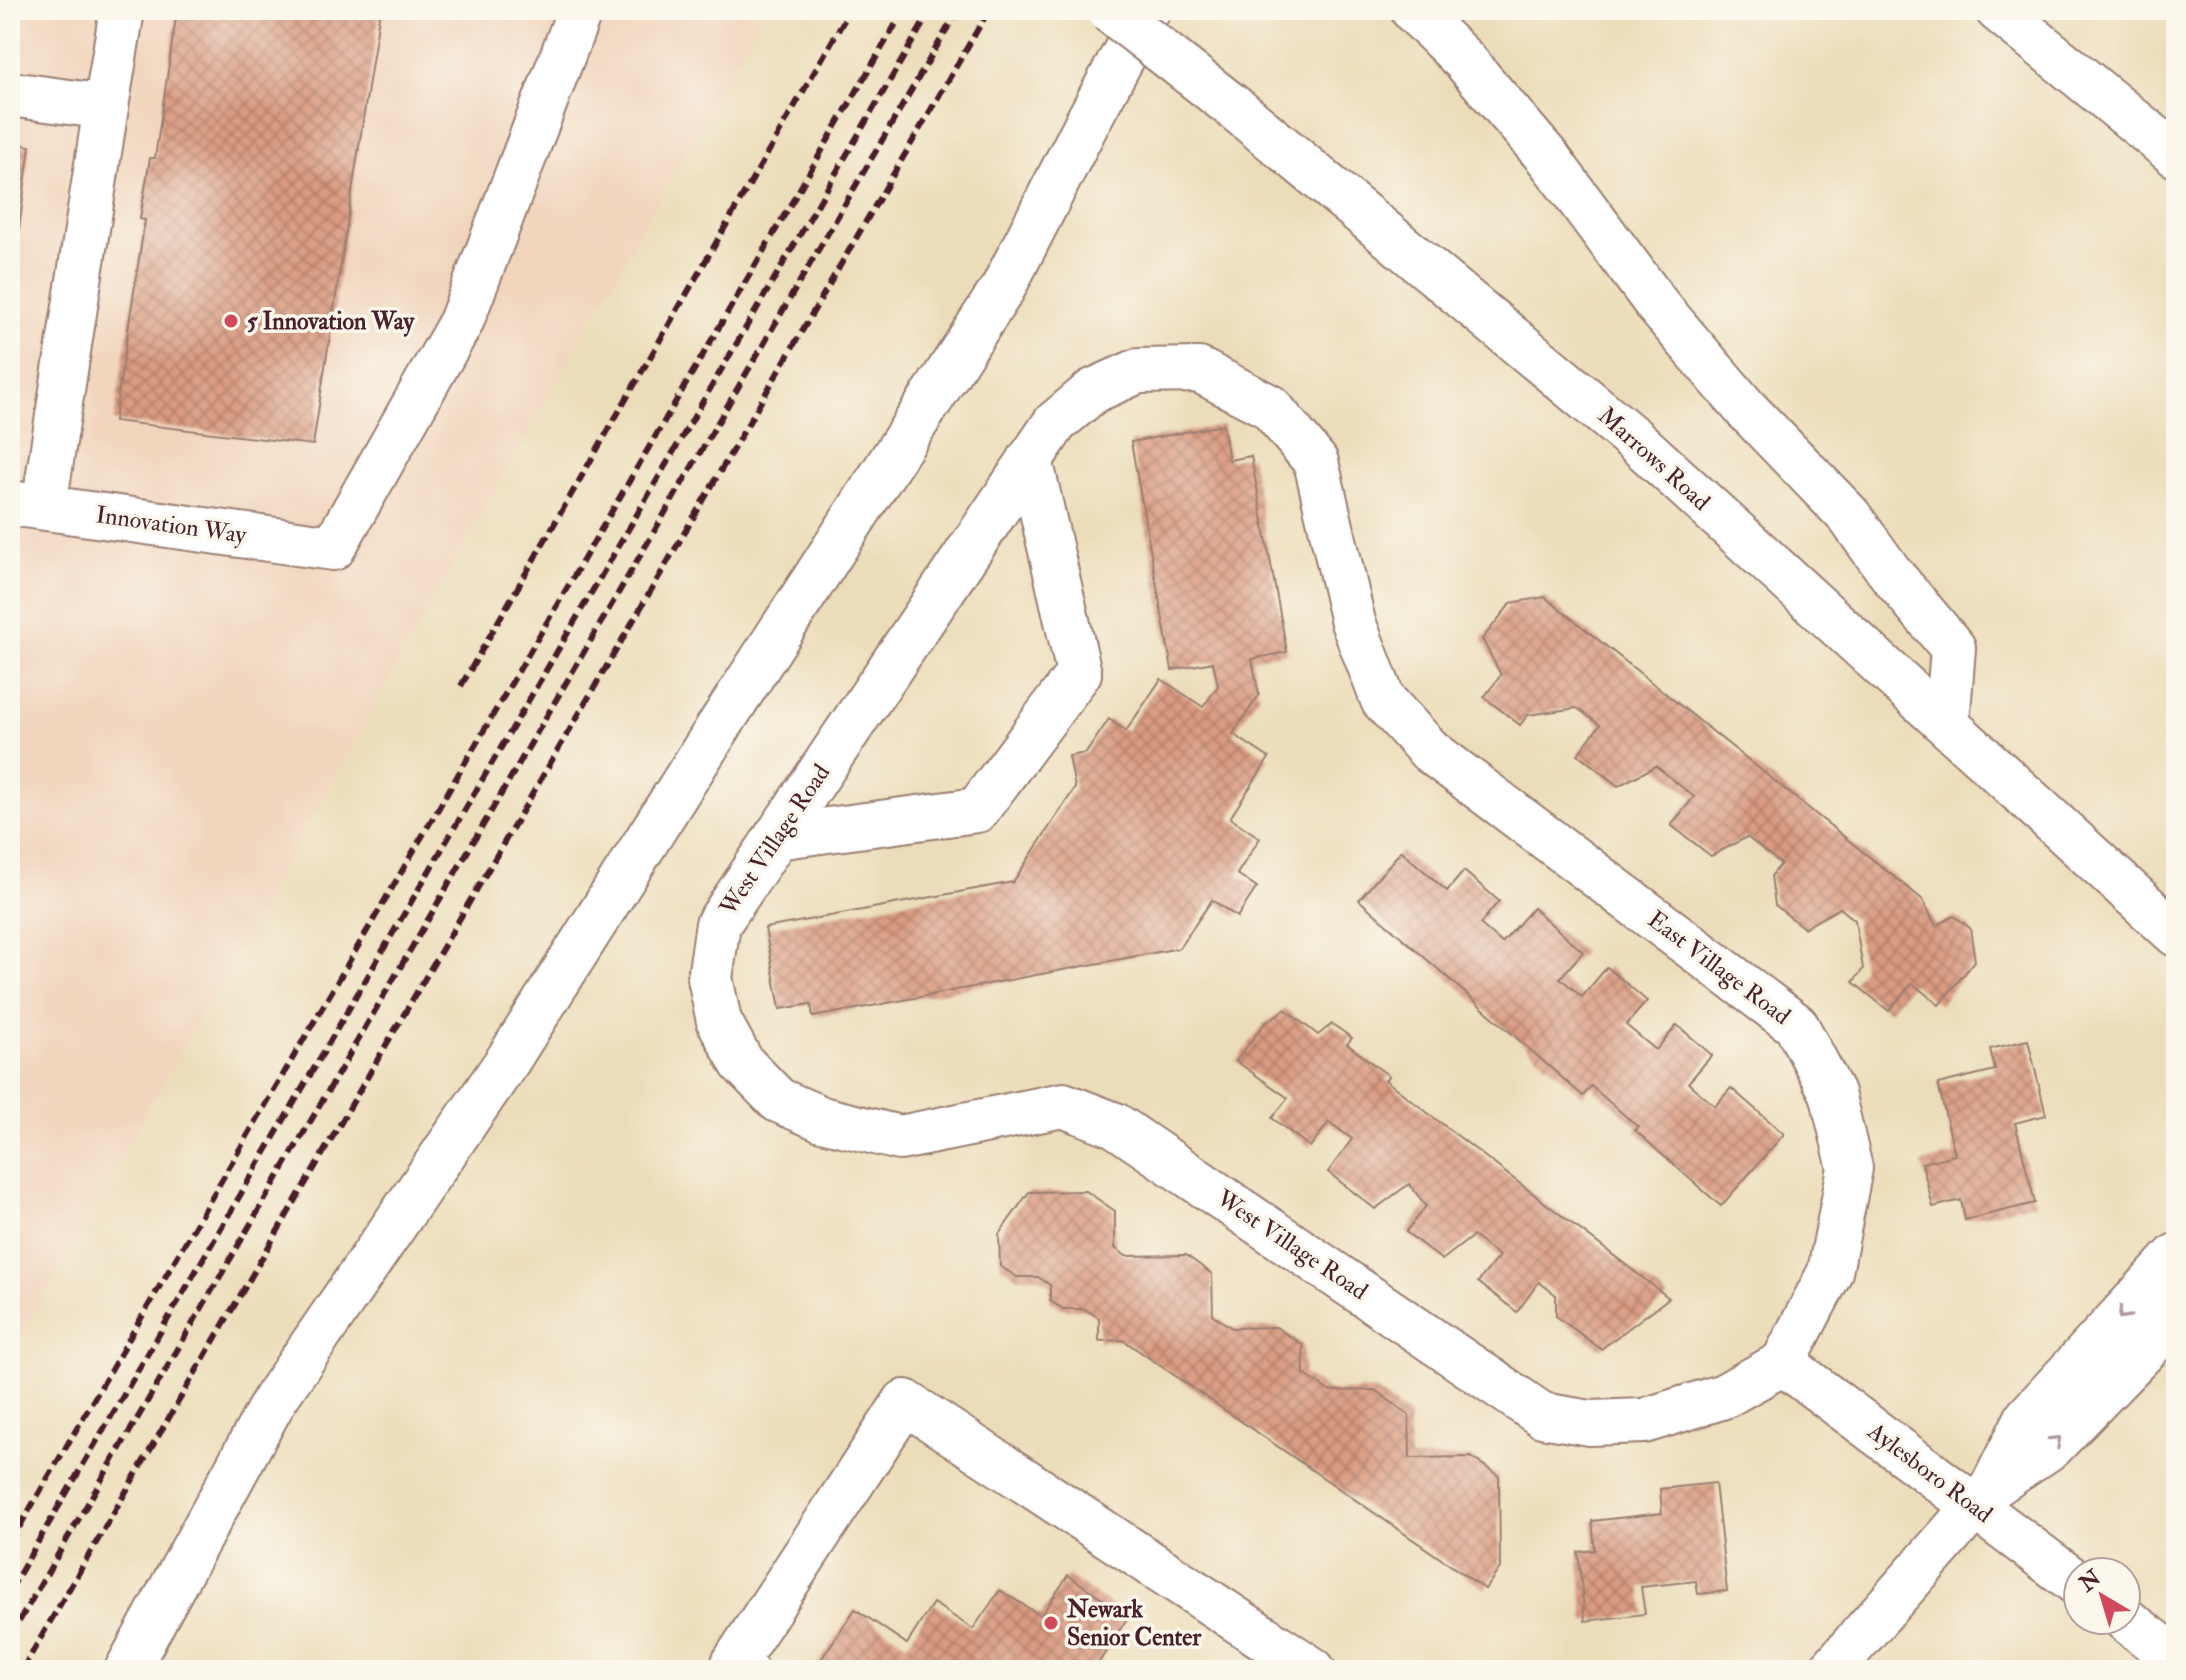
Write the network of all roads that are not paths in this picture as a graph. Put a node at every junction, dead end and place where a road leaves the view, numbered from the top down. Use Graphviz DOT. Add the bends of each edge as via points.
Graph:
graph roads {
  1 [pos="122,10"];
  2 [pos="580,10"];
  3 [pos="1109,10"];
  4 [pos="1148,10"];
  5 [pos="1413,10"];
  6 [pos="1998,10"];
  7 [pos="10,94"];
  8 [pos="106,107"];
  9 [pos="2176,155"];
  10 [pos="1030,459"];
  11 [pos="27,504"];
  12 [pos="1947,724"];
  13 [pos="1430,751"];
  14 [pos="776,837"];
  15 [pos="2176,934"];
  16 [pos="2176,1256"];
  17 [pos="2176,1318"];
  18 [pos="1783,1363"];
  19 [pos="1983,1496"];
  20 [pos="2062,1569"];
  21 [pos="2142,1632"];
  22 [pos="2176,1658"];
  23 [pos="127,1670"];
  24 [pos="745,1670"];
  25 [pos="1313,1670"];
  26 [pos="1831,1670"];
  1 -- 8 [label="street"];
  2 -- 11 [label="street, Innovation Way" via="461,322 333,548"];
  3 -- 12 [label="street, Marrows Road, bridge" via="1635,440"];
  4 -- 23 [label="street" via="1003,288 508,1060 275,1399"];
  5 -- 12 [label="street" via="1549,159 1658,306 1745,408 1849,516 1953,648"];
  6 -- 9 [label="street"];
  7 -- 8 [label="street"];
  8 -- 11 [label="street"];
  10 -- 13 [label="street, West Village Road" via="1055,423 1093,391 1138,371 1199,370 1270,407 1316,462 1353,622 1383,700"];
  10 -- 14 [label="street, West Village Road"];
  10 -- 14 [label="street" via="1079,673 977,810"];
  12 -- 15 [label="street, Marrows Road"];
  13 -- 18 [label="street, East Village Road" via="1796,1025 1832,1093 1850,1168 1830,1272"];
  14 -- 18 [label="street, West Village Road" via="718,924 710,978 719,1021 742,1063 778,1100 822,1119 900,1138 1063,1105 1115,1125 1542,1415 1590,1423 1644,1421 1724,1396"];
  16 -- 19 [label="street, one-way" via="2027,1418"];
  19 -- 17 [label="street, one-way" via="2052,1446"];
  18 -- 19 [label="street, Aylesboro Road"];
  19 -- 20 [label="street, Aylesboro Road"];
  19 -- 26 [label="street"];
  21 -- 22 [label="street"];
  24 -- 25 [label="street" via="734,1663 905,1402"];
}
